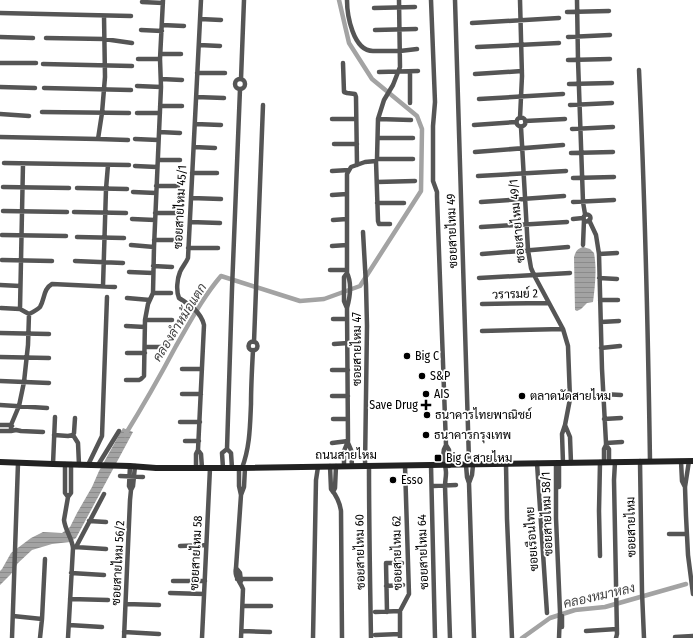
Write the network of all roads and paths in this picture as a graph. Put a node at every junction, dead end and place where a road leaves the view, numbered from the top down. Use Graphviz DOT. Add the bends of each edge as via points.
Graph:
graph roads {
  1 [pos="201,0"];
  2 [pos="244,0"];
  3 [pos="347,0"];
  4 [pos="399,0"];
  5 [pos="431,0"];
  6 [pos="455,0"];
  7 [pos="520,0"];
  8 [pos="577,0"];
  9 [pos="142,2"];
  10 [pos="163,2"];
  11 [pos="415,7"];
  12 [pos="374,8"];
  13 [pos="399,8"];
  14 [pos="609,11"];
  15 [pos="567,12"];
  16 [pos="577,12"];
  17 [pos="0,13"];
  18 [pos="104,16"];
  19 [pos="131,16"];
  20 [pos="559,18"];
  21 [pos="200,19"];
  22 [pos="221,20"];
  23 [pos="521,20"];
  24 [pos="472,23"];
  25 [pos="162,25"];
  26 [pos="184,26"];
  27 [pos="416,28"];
  28 [pos="400,29"];
  29 [pos="141,30"];
  30 [pos="375,30"];
  31 [pos="162,31"];
  32 [pos="610,35"];
  33 [pos="578,36"];
  34 [pos="0,37"];
  35 [pos="568,37"];
  36 [pos="34,38"];
  37 [pos="46,38"];
  38 [pos="104,39"];
  39 [pos="132,43"];
  40 [pos="559,43"];
  41 [pos="199,45"];
  42 [pos="521,45"];
  43 [pos="220,46"];
  44 [pos="477,47"];
  45 [pos="417,49"];
  46 [pos="400,50"];
  47 [pos="181,54"];
  48 [pos="161,57"];
  49 [pos="138,59"];
  50 [pos="610,59"];
  51 [pos="568,60"];
  52 [pos="578,60"];
  53 [pos="0,63"];
  54 [pos="36,63"];
  55 [pos="343,63"];
  56 [pos="43,64"];
  57 [pos="105,65"];
  58 [pos="132,66"];
  59 [pos="639,70"];
  60 [pos="418,71"];
  61 [pos="522,71"];
  62 [pos="379,72"];
  63 [pos="398,72"];
  64 [pos="410,72"];
  65 [pos="197,73"];
  66 [pos="225,73"];
  67 [pos="475,74"];
  68 [pos="161,79"];
  69 [pos="182,80"];
  70 [pos="570,84"];
  71 [pos="579,84"];
  72 [pos="612,84"];
  73 [pos="137,86"];
  74 [pos="0,87"];
  75 [pos="161,87"];
  76 [pos="35,88"];
  77 [pos="44,88"];
  78 [pos="104,90"];
  79 [pos="131,90"];
  80 [pos="563,94"];
  81 [pos="522,96"];
  82 [pos="196,97"];
  83 [pos="224,98"];
  84 [pos="478,99"];
  85 [pos="410,103"];
  86 [pos="612,104"];
  87 [pos="264,105"];
  88 [pos="580,105"];
  89 [pos="160,106"];
  90 [pos="182,106"];
  91 [pos="570,106"];
  92 [pos="42,112"];
  93 [pos="102,113"];
  94 [pos="129,113"];
  95 [pos="136,113"];
  96 [pos="160,113"];
  97 [pos="0,114"];
  98 [pos="29,116"];
  99 [pos="520,118"];
  100 [pos="332,119"];
  101 [pos="356,119"];
  102 [pos="565,119"];
  103 [pos="378,120"];
  104 [pos="411,120"];
  105 [pos="525,121"];
  106 [pos="516,122"];
  107 [pos="195,124"];
  108 [pos="221,125"];
  109 [pos="474,125"];
  110 [pos="521,127"];
  111 [pos="613,127"];
  112 [pos="572,129"];
  113 [pos="581,129"];
  114 [pos="159,132"];
  115 [pos="180,132"];
  116 [pos="0,137"];
  117 [pos="378,138"];
  118 [pos="413,138"];
  119 [pos="98,139"];
  120 [pos="135,139"];
  121 [pos="128,140"];
  122 [pos="158,140"];
  123 [pos="334,144"];
  124 [pos="357,144"];
  125 [pos="563,145"];
  126 [pos="194,147"];
  127 [pos="215,148"];
  128 [pos="522,148"];
  129 [pos="475,152"];
  130 [pos="613,152"];
  131 [pos="571,153"];
  132 [pos="582,153"];
  133 [pos="414,159"];
  134 [pos="158,160"];
  135 [pos="180,160"];
  136 [pos="377,160"];
  137 [pos="4,163"];
  138 [pos="23,164"];
  139 [pos="108,165"];
  140 [pos="129,165"];
  141 [pos="357,165"];
  142 [pos="135,166"];
  143 [pos="157,167"];
  144 [pos="349,170"];
  145 [pos="566,170"];
  146 [pos="332,171"];
  147 [pos="192,173"];
  148 [pos="217,173"];
  149 [pos="523,173"];
  150 [pos="478,176"];
  151 [pos="614,177"];
  152 [pos="572,178"];
  153 [pos="582,178"];
  154 [pos="415,181"];
  155 [pos="377,182"];
  156 [pos="156,186"];
  157 [pos="178,186"];
  158 [pos="3,187"];
  159 [pos="23,187"];
  160 [pos="69,188"];
  161 [pos="77,188"];
  162 [pos="106,189"];
  163 [pos="127,189"];
  164 [pos="133,192"];
  165 [pos="156,193"];
  166 [pos="347,194"];
  167 [pos="332,195"];
  168 [pos="564,196"];
  169 [pos="191,198"];
  170 [pos="525,198"];
  171 [pos="221,199"];
  172 [pos="614,200"];
  173 [pos="481,202"];
  174 [pos="573,202"];
  175 [pos="583,202"];
  176 [pos="404,203"];
  177 [pos="377,204"];
  178 [pos="3,211"];
  179 [pos="22,212"];
  180 [pos="67,212"];
  181 [pos="74,212"];
  182 [pos="105,213"];
  183 [pos="126,213"];
  184 [pos="155,213"];
  185 [pos="176,213"];
  186 [pos="584,217"];
  187 [pos="132,219"];
  188 [pos="347,219"];
  189 [pos="573,219"];
  190 [pos="155,220"];
  191 [pos="333,220"];
  192 [pos="190,222"];
  193 [pos="568,222"];
  194 [pos="220,223"];
  195 [pos="390,224"];
  196 [pos="526,224"];
  197 [pos="481,226"];
  198 [pos="363,232"];
  199 [pos="2,235"];
  200 [pos="21,236"];
  201 [pos="66,236"];
  202 [pos="77,237"];
  203 [pos="104,237"];
  204 [pos="124,238"];
  205 [pos="154,240"];
  206 [pos="176,240"];
  207 [pos="131,245"];
  208 [pos="347,245"];
  209 [pos="583,245"];
  210 [pos="154,246"];
  211 [pos="332,246"];
  212 [pos="568,247"];
  213 [pos="188,248"];
  214 [pos="218,248"];
  215 [pos="528,250"];
  216 [pos="617,253"];
  217 [pos="482,254"];
  218 [pos="599,254"];
  219 [pos="2,260"];
  220 [pos="21,261"];
  221 [pos="52,261"];
  222 [pos="75,261"];
  223 [pos="104,262"];
  224 [pos="123,263"];
  225 [pos="153,266"];
  226 [pos="172,267"];
  227 [pos="330,270"];
  228 [pos="347,271"];
  229 [pos="129,272"];
  230 [pos="153,273"];
  231 [pos="570,273"];
  232 [pos="534,275"];
  233 [pos="479,278"];
  234 [pos="599,278"];
  235 [pos="618,279"];
  236 [pos="0,285"];
  237 [pos="20,286"];
  238 [pos="103,286"];
  239 [pos="115,287"];
  240 [pos="153,293"];
  241 [pos="172,293"];
  242 [pos="107,297"];
  243 [pos="127,298"];
  244 [pos="150,300"];
  245 [pos="600,300"];
  246 [pos="618,300"];
  247 [pos="548,303"];
  248 [pos="482,304"];
  249 [pos="1,308"];
  250 [pos="20,309"];
  251 [pos="29,314"];
  252 [pos="333,319"];
  253 [pos="348,319"];
  254 [pos="145,320"];
  255 [pos="172,320"];
  256 [pos="619,321"];
  257 [pos="601,322"];
  258 [pos="126,326"];
  259 [pos="145,326"];
  260 [pos="563,329"];
  261 [pos="482,330"];
  262 [pos="0,333"];
  263 [pos="29,334"];
  264 [pos="49,334"];
  265 [pos="348,343"];
  266 [pos="334,344"];
  267 [pos="620,346"];
  268 [pos="145,347"];
  269 [pos="163,347"];
  270 [pos="601,348"];
  271 [pos="127,352"];
  272 [pos="145,353"];
  273 [pos="0,357"];
  274 [pos="27,358"];
  275 [pos="49,358"];
  276 [pos="182,369"];
  277 [pos="202,369"];
  278 [pos="332,370"];
  279 [pos="348,370"];
  280 [pos="126,380"];
  281 [pos="0,381"];
  282 [pos="24,382"];
  283 [pos="48,383"];
  284 [pos="182,394"];
  285 [pos="201,394"];
  286 [pos="603,394"];
  287 [pos="621,395"];
  288 [pos="332,396"];
  289 [pos="348,396"];
  290 [pos="0,405"];
  291 [pos="19,406"];
  292 [pos="48,408"];
  293 [pos="55,417"];
  294 [pos="75,418"];
  295 [pos="622,418"];
  296 [pos="333,419"];
  297 [pos="348,419"];
  298 [pos="604,419"];
  299 [pos="180,422"];
  300 [pos="200,422"];
  301 [pos="0,425"];
  302 [pos="11,425"];
  303 [pos="566,425"];
  304 [pos="0,431"];
  305 [pos="14,431"];
  306 [pos="119,431"];
  307 [pos="43,432"];
  308 [pos="54,435"];
  309 [pos="73,435"];
  310 [pos="185,441"];
  311 [pos="199,441"];
  312 [pos="348,442"];
  313 [pos="622,442"];
  314 [pos="332,443"];
  315 [pos="562,443"];
  316 [pos="570,443"];
  317 [pos="606,444"];
  318 [pos="227,449"];
  319 [pos="640,461"];
  320 [pos="650,461"];
  321 [pos="681,461"];
  322 [pos="691,461"];
  323 [pos="0,462"];
  324 [pos="607,462"];
  325 [pos="18,463"];
  326 [pos="537,463"];
  327 [pos="559,463"];
  328 [pos="571,463"];
  329 [pos="53,464"];
  330 [pos="68,464"];
  331 [pos="469,464"];
  332 [pos="506,464"];
  333 [pos="79,465"];
  334 [pos="88,465"];
  335 [pos="99,465"];
  336 [pos="431,465"];
  337 [pos="132,466"];
  338 [pos="318,466"];
  339 [pos="333,466"];
  340 [pos="344,466"];
  341 [pos="352,466"];
  342 [pos="367,466"];
  343 [pos="405,466"];
  344 [pos="446,467"];
  345 [pos="199,468"];
  346 [pos="210,468"];
  347 [pos="223,468"];
  348 [pos="232,468"];
  349 [pos="242,468"];
  350 [pos="120,476"];
  351 [pos="131,477"];
  352 [pos="144,477"];
  353 [pos="456,485"];
  354 [pos="433,486"];
  355 [pos="445,486"];
  356 [pos="685,487"];
  357 [pos="104,494"];
  358 [pos="89,521"];
  359 [pos="106,522"];
  360 [pos="669,534"];
  361 [pos="687,534"];
  362 [pos="206,545"];
  363 [pos="74,546"];
  364 [pos="180,546"];
  365 [pos="106,549"];
  366 [pos="600,556"];
  367 [pos="45,559"];
  368 [pos="402,563"];
  369 [pos="71,572"];
  370 [pos="104,574"];
  371 [pos="271,579"];
  372 [pos="240,580"];
  373 [pos="173,581"];
  374 [pos="205,581"];
  375 [pos="403,585"];
  376 [pos="386,586"];
  377 [pos="170,593"];
  378 [pos="204,594"];
  379 [pos="693,594"];
  380 [pos="70,599"];
  381 [pos="108,600"];
  382 [pos="126,604"];
  383 [pos="159,605"];
  384 [pos="243,606"];
  385 [pos="271,606"];
  386 [pos="400,611"];
  387 [pos="375,612"];
  388 [pos="387,612"];
  389 [pos="547,613"];
  390 [pos="13,616"];
  391 [pos="42,619"];
  392 [pos="69,625"];
  393 [pos="102,626"];
  394 [pos="617,629"];
  395 [pos="242,631"];
  396 [pos="586,631"];
  397 [pos="124,632"];
  398 [pos="270,632"];
  399 [pos="159,634"];
  400 [pos="373,636"];
  401 [pos="400,636"];
  402 [pos="693,636"];
  403 [pos="675,637"];
  404 [pos="12,638"];
  405 [pos="40,638"];
  406 [pos="68,638"];
  407 [pos="124,638"];
  408 [pos="202,638"];
  409 [pos="242,638"];
  410 [pos="313,638"];
  411 [pos="342,638"];
  412 [pos="436,638"];
  413 [pos="450,638"];
  414 [pos="474,638"];
  415 [pos="512,638"];
  416 [pos="559,638"];
  417 [pos="616,638"];
  418 [pos="644,638"];
  1 -- 21 [label="street, ซอยสายไหม 45/1"];
  2 -- 318 [label="street" via="241,79 237,80 236,84 240,89"];
  3 -- 46 [label="street" via="351,26 364,48 369,51"];
  4 -- 13 [label="street"];
  5 -- 344 [label="street, ซอยสายไหม 64" via="433,181 437,192 446,445 443,450"];
  6 -- 331 [label="street, ซอยสายไหม 49"];
  7 -- 23 [label="street"];
  8 -- 16 [label="street"];
  9 -- 10 [label="street"];
  10 -- 25 [label="street"];
  11 -- 13 [label="street"];
  12 -- 13 [label="street"];
  13 -- 28 [label="street"];
  14 -- 16 [label="street"];
  15 -- 16 [label="street"];
  16 -- 33 [label="street"];
  17 -- 18 [label="street"];
  18 -- 19 [label="street"];
  18 -- 38 [label="street"];
  20 -- 23 [label="street"];
  21 -- 22 [label="street"];
  21 -- 41 [label="street, ซอยสายไหม 45/1"];
  23 -- 24 [label="street"];
  23 -- 42 [label="street"];
  25 -- 26 [label="street"];
  25 -- 31 [label="street"];
  27 -- 28 [label="street"];
  28 -- 30 [label="street"];
  28 -- 46 [label="street"];
  29 -- 31 [label="street"];
  31 -- 48 [label="street"];
  32 -- 33 [label="street"];
  33 -- 35 [label="street"];
  33 -- 52 [label="street"];
  34 -- 36 [label="street"];
  37 -- 38 [label="street"];
  38 -- 39 [label="street"];
  38 -- 57 [label="street"];
  40 -- 42 [label="street"];
  41 -- 43 [label="street"];
  41 -- 65 [label="street, ซอยสายไหม 45/1"];
  42 -- 44 [label="street"];
  42 -- 61 [label="street"];
  45 -- 46 [label="street"];
  46 -- 63 [label="street"];
  47 -- 48 [label="street"];
  48 -- 49 [label="street"];
  48 -- 68 [label="street"];
  50 -- 52 [label="street"];
  51 -- 52 [label="street"];
  52 -- 71 [label="street"];
  53 -- 54 [label="street"];
  55 -- 101 [label="street" via="344,92 355,94"];
  56 -- 57 [label="street"];
  57 -- 58 [label="street"];
  57 -- 78 [label="street"];
  59 -- 320 [label="street"];
  60 -- 64 [label="street"];
  61 -- 67 [label="street"];
  61 -- 81 [label="street"];
  62 -- 63 [label="street"];
  63 -- 64 [label="street"];
  63 -- 103 [label="street" via="394,85 384,100"];
  64 -- 85 [label="street"];
  65 -- 66 [label="street"];
  65 -- 82 [label="street, ซอยสายไหม 45/1"];
  68 -- 69 [label="street"];
  68 -- 75 [label="street"];
  70 -- 71 [label="street"];
  71 -- 72 [label="street"];
  71 -- 88 [label="street"];
  73 -- 75 [label="street"];
  74 -- 76 [label="street"];
  75 -- 89 [label="street"];
  77 -- 78 [label="street"];
  78 -- 79 [label="street"];
  78 -- 93 [label="street"];
  80 -- 81 [label="street"];
  81 -- 84 [label="street"];
  81 -- 99 [label="street"];
  82 -- 83 [label="street"];
  82 -- 107 [label="street, ซอยสายไหม 45/1"];
  86 -- 88 [label="street"];
  87 -- 349 [label="street" via="254,342 249,346 253,350 250,415 248,446"];
  88 -- 91 [label="street"];
  88 -- 113 [label="street"];
  89 -- 90 [label="street"];
  89 -- 96 [label="street"];
  92 -- 93 [label="street"];
  93 -- 94 [label="street"];
  93 -- 119 [label="street"];
  95 -- 96 [label="street"];
  96 -- 114 [label="street"];
  97 -- 98 [label="street"];
  99 -- 105 [label="street"];
  99 -- 106 [label="street"];
  100 -- 101 [label="street"];
  101 -- 124 [label="street"];
  102 -- 105 [label="street"];
  103 -- 104 [label="street"];
  103 -- 117 [label="street"];
  105 -- 110 [label="street"];
  106 -- 109 [label="street"];
  106 -- 110 [label="street"];
  107 -- 108 [label="street"];
  107 -- 126 [label="street, ซอยสายไหม 45/1"];
  110 -- 128 [label="street, ซอยสายไหม 49/1"];
  111 -- 113 [label="street"];
  112 -- 113 [label="street"];
  113 -- 132 [label="street"];
  114 -- 115 [label="street"];
  114 -- 122 [label="street"];
  116 -- 119 [label="street"];
  117 -- 118 [label="street"];
  117 -- 136 [label="street"];
  119 -- 121 [label="street"];
  120 -- 122 [label="street"];
  122 -- 134 [label="street"];
  123 -- 124 [label="street"];
  124 -- 141 [label="street"];
  125 -- 128 [label="street"];
  126 -- 127 [label="street"];
  126 -- 147 [label="street, ซอยสายไหม 45/1"];
  128 -- 129 [label="street"];
  128 -- 149 [label="street, ซอยสายไหม 49/1"];
  130 -- 132 [label="street"];
  131 -- 132 [label="street"];
  132 -- 153 [label="street"];
  133 -- 136 [label="street"];
  134 -- 135 [label="street"];
  134 -- 143 [label="street"];
  136 -- 141 [label="street"];
  136 -- 155 [label="street"];
  137 -- 138 [label="street"];
  138 -- 139 [label="street"];
  138 -- 159 [label="street"];
  139 -- 140 [label="street"];
  139 -- 162 [label="street"];
  141 -- 144 [label="street"];
  142 -- 143 [label="street"];
  143 -- 156 [label="street"];
  144 -- 146 [label="street"];
  144 -- 166 [label="street"];
  145 -- 149 [label="street"];
  147 -- 148 [label="street"];
  147 -- 169 [label="street, ซอยสายไหม 45/1"];
  149 -- 150 [label="street"];
  149 -- 170 [label="street, ซอยสายไหม 49/1"];
  151 -- 153 [label="street"];
  152 -- 153 [label="street"];
  153 -- 175 [label="street"];
  154 -- 155 [label="street"];
  155 -- 177 [label="street"];
  156 -- 157 [label="street"];
  156 -- 165 [label="street"];
  158 -- 159 [label="street"];
  159 -- 160 [label="street"];
  159 -- 179 [label="street"];
  161 -- 162 [label="street"];
  162 -- 163 [label="street"];
  162 -- 182 [label="street"];
  164 -- 165 [label="street"];
  165 -- 184 [label="street"];
  166 -- 167 [label="street"];
  166 -- 188 [label="street"];
  168 -- 170 [label="street"];
  169 -- 171 [label="street"];
  169 -- 192 [label="street, ซอยสายไหม 45/1"];
  170 -- 173 [label="street"];
  170 -- 196 [label="street, ซอยสายไหม 49/1"];
  172 -- 175 [label="street"];
  174 -- 175 [label="street"];
  175 -- 186 [label="street"];
  176 -- 177 [label="street"];
  177 -- 195 [label="street" via="379,224"];
  178 -- 179 [label="street"];
  179 -- 180 [label="street"];
  179 -- 200 [label="street"];
  181 -- 182 [label="street"];
  182 -- 183 [label="street"];
  182 -- 203 [label="street"];
  184 -- 185 [label="street"];
  184 -- 190 [label="street"];
  186 -- 189 [label="street"];
  186 -- 209 [label="street"];
  186 -- 218 [label="street" via="586,221 589,220 596,235"];
  187 -- 190 [label="street"];
  188 -- 191 [label="street"];
  188 -- 208 [label="street"];
  190 -- 205 [label="street"];
  192 -- 194 [label="street"];
  192 -- 213 [label="street, ซอยสายไหม 45/1"];
  193 -- 196 [label="street"];
  196 -- 197 [label="street"];
  196 -- 215 [label="street, ซอยสายไหม 49/1"];
  198 -- 342 [label="street, ซอยสายไหม 47" via="367,326"];
  199 -- 200 [label="street"];
  200 -- 201 [label="street"];
  200 -- 220 [label="street"];
  202 -- 203 [label="street"];
  203 -- 204 [label="street"];
  203 -- 223 [label="street"];
  205 -- 206 [label="street"];
  205 -- 210 [label="street"];
  207 -- 210 [label="street"];
  208 -- 211 [label="street"];
  208 -- 228 [label="street"];
  210 -- 225 [label="street"];
  212 -- 215 [label="street"];
  213 -- 214 [label="street"];
  213 -- 277 [label="street, ซอยสายไหม 45/1" via="187,260 178,279 178,291 179,298 192,307 203,320"];
  215 -- 217 [label="street"];
  215 -- 232 [label="street, ซอยสายไหม 49/1"];
  216 -- 218 [label="street"];
  218 -- 234 [label="street"];
  219 -- 220 [label="street"];
  220 -- 221 [label="street"];
  220 -- 237 [label="street"];
  222 -- 223 [label="street"];
  223 -- 224 [label="street"];
  223 -- 238 [label="street"];
  225 -- 226 [label="street"];
  225 -- 230 [label="street"];
  227 -- 228 [label="street"];
  228 -- 253 [label="street"];
  229 -- 230 [label="street"];
  230 -- 240 [label="street"];
  231 -- 232 [label="street"];
  232 -- 233 [label="street"];
  232 -- 247 [label="street, ซอยสายไหม 49/1"];
  234 -- 235 [label="street"];
  234 -- 245 [label="street"];
  236 -- 237 [label="street"];
  237 -- 250 [label="street"];
  238 -- 239 [label="street"];
  238 -- 251 [label="street" via="52,284 48,287 39,308"];
  240 -- 241 [label="street"];
  240 -- 244 [label="street"];
  242 -- 334 [label="street" via="102,436"];
  243 -- 244 [label="street"];
  244 -- 254 [label="street"];
  245 -- 246 [label="street"];
  245 -- 257 [label="street"];
  247 -- 248 [label="street, วรารมย์ 2"];
  247 -- 260 [label="street, ซอยสายไหม 49/1"];
  249 -- 250 [label="street"];
  250 -- 251 [label="street"];
  251 -- 263 [label="street"];
  252 -- 253 [label="street"];
  253 -- 265 [label="street"];
  254 -- 255 [label="street"];
  254 -- 259 [label="street"];
  256 -- 257 [label="street"];
  257 -- 270 [label="street"];
  258 -- 259 [label="street"];
  259 -- 268 [label="street"];
  260 -- 261 [label="street"];
  260 -- 303 [label="street, ซอยสายไหม 49/1" via="568,346 570,399"];
  262 -- 263 [label="street"];
  263 -- 264 [label="street"];
  263 -- 274 [label="street"];
  265 -- 266 [label="street"];
  265 -- 279 [label="street"];
  267 -- 270 [label="street"];
  268 -- 269 [label="street"];
  268 -- 272 [label="street"];
  270 -- 286 [label="street"];
  271 -- 272 [label="street"];
  272 -- 280 [label="street" via="143,378"];
  273 -- 274 [label="street"];
  274 -- 275 [label="street"];
  274 -- 282 [label="street"];
  276 -- 277 [label="street"];
  277 -- 285 [label="street, ซอยสายไหม 45/1"];
  278 -- 279 [label="street"];
  279 -- 289 [label="street"];
  281 -- 282 [label="street"];
  282 -- 283 [label="street"];
  282 -- 291 [label="street"];
  284 -- 285 [label="street"];
  285 -- 300 [label="street, ซอยสายไหม 45/1"];
  286 -- 287 [label="street"];
  286 -- 298 [label="street"];
  288 -- 289 [label="street"];
  289 -- 297 [label="street"];
  290 -- 291 [label="street"];
  291 -- 292 [label="street"];
  291 -- 302 [label="street"];
  293 -- 308 [label="street"];
  294 -- 309 [label="street"];
  295 -- 298 [label="street"];
  296 -- 297 [label="street"];
  297 -- 312 [label="street"];
  298 -- 317 [label="street"];
  299 -- 300 [label="street"];
  300 -- 311 [label="street, ซอยสายไหม 45/1"];
  301 -- 302 [label="street"];
  302 -- 305 [label="street"];
  303 -- 315 [label="street, ซอยสายไหม 49/1"];
  303 -- 316 [label="street, ซอยสายไหม 49/1"];
  304 -- 305 [label="street"];
  305 -- 307 [label="street"];
  306 -- 335 [label="street"];
  308 -- 309 [label="street"];
  308 -- 329 [label="street"];
  309 -- 333 [label="street" via="78,443"];
  310 -- 311 [label="street"];
  311 -- 345 [label="street, ซอยสายไหม 45/1" via="196,454"];
  312 -- 314 [label="street"];
  312 -- 340 [label="street" via="344,452"];
  312 -- 341 [label="street"];
  313 -- 317 [label="street"];
  315 -- 316 [label="street"];
  315 -- 327 [label="street, ซอยสายไหม 49/1"];
  316 -- 328 [label="street, ซอยสายไหม 49/1"];
  317 -- 324 [label="street" via="604,449"];
  318 -- 347 [label="street" via="222,453"];
  318 -- 348 [label="street" via="231,453"];
  319 -- 320 [label="main road, ถนนสายไหม"];
  319 -- 324 [label="main road, ถนนสายไหม"];
  319 -- 418 [label="street, ซอยสายไหม"];
  320 -- 321 [label="main road, ถนนสายไหม"];
  321 -- 322 [label="main road, ถนนสายไหม"];
  321 -- 356 [label="street" via="682,481"];
  322 -- 356 [label="street"];
  323 -- 325 [label="main road, ถนนสายไหม"];
  324 -- 328 [label="main road, ถนนสายไหม"];
  324 -- 366 [label="street" via="599,511"];
  324 -- 394 [label="street" via="614,480"];
  325 -- 329 [label="main road, ถนนสายไหม"];
  325 -- 390 [label="street"];
  326 -- 327 [label="main road, ถนนสายไหม"];
  326 -- 332 [label="main road, ถนนสายไหม"];
  326 -- 389 [label="street, ซอยเรือนไทย"];
  327 -- 328 [label="main road, ถนนสายไหม"];
  327 -- 416 [label="street, ซอยสายไหม 58/1" via="556,518 561,612"];
  329 -- 330 [label="main road, ถนนสายไหม"];
  330 -- 333 [label="main road, ถนนสายไหม"];
  330 -- 363 [label="street" via="65,493 68,497 64,515"];
  331 -- 332 [label="main road, ถนนสายไหม"];
  331 -- 344 [label="main road, ถนนสายไหม"];
  331 -- 414 [label="street, ซอยสายไหม 49" via="466,477 470,483"];
  332 -- 415 [label="street"];
  333 -- 334 [label="main road, ถนนสายไหม"];
  334 -- 335 [label="main road, ถนนสายไหม"];
  335 -- 337 [label="main road, ถนนสายไหม"];
  336 -- 343 [label="main road, ถนนสายไหม"];
  336 -- 344 [label="main road, ถนนสายไหม"];
  336 -- 412 [label="street, ซอยสายไหม 64"];
  337 -- 345 [label="main road, ถนนสายไหม"];
  337 -- 351 [label="street, ซอยสายไหม 56/2"];
  338 -- 339 [label="main road, ถนนสายไหม"];
  338 -- 349 [label="main road, ถนนสายไหม"];
  338 -- 410 [label="street"];
  339 -- 340 [label="main road, ถนนสายไหม"];
  339 -- 411 [label="street" via="331,489 341,511"];
  340 -- 341 [label="main road, ถนนสายไหม"];
  341 -- 342 [label="main road, ถนนสายไหม"];
  342 -- 343 [label="main road, ถนนสายไหม"];
  342 -- 400 [label="street, ซอยสายไหม 60"];
  343 -- 386 [label="street, ซอยสายไหม 62" via="408,594"];
  344 -- 355 [label="street, ซอยสายไหม 64"];
  345 -- 346 [label="main road, ถนนสายไหม"];
  346 -- 347 [label="main road, ถนนสายไหม"];
  346 -- 362 [label="street, ซอยสายไหม 58"];
  347 -- 348 [label="main road, ถนนสายไหม"];
  348 -- 349 [label="main road, ถนนสายไหม"];
  349 -- 372 [label="street" via="235,574"];
  350 -- 351 [label="street"];
  351 -- 352 [label="street"];
  351 -- 382 [label="street, ซอยสายไหม 56/2"];
  353 -- 355 [label="street"];
  354 -- 355 [label="street"];
  355 -- 413 [label="street, ซอยสายไหม 64"];
  356 -- 361 [label="street"];
  357 -- 358 [label="street"];
  358 -- 359 [label="street"];
  358 -- 363 [label="street"];
  360 -- 361 [label="street"];
  361 -- 379 [label="street"];
  362 -- 364 [label="street"];
  362 -- 374 [label="street, ซอยสายไหม 58"];
  363 -- 365 [label="street"];
  363 -- 369 [label="street"];
  367 -- 391 [label="street"];
  368 -- 376 [label="street" via="386,563"];
  369 -- 370 [label="street"];
  369 -- 380 [label="street"];
  371 -- 372 [label="street"];
  372 -- 384 [label="street"];
  373 -- 374 [label="street"];
  374 -- 378 [label="street, ซอยสายไหม 58"];
  375 -- 376 [label="street"];
  376 -- 388 [label="street"];
  377 -- 378 [label="street"];
  378 -- 408 [label="street, ซอยสายไหม 58"];
  380 -- 381 [label="street"];
  380 -- 392 [label="street"];
  382 -- 383 [label="street"];
  382 -- 397 [label="street, ซอยสายไหม 56/2"];
  384 -- 385 [label="street"];
  384 -- 395 [label="street"];
  386 -- 388 [label="street"];
  386 -- 401 [label="street, ซอยสายไหม 62"];
  387 -- 388 [label="street"];
  390 -- 391 [label="street"];
  390 -- 404 [label="street"];
  391 -- 405 [label="street"];
  392 -- 393 [label="street"];
  392 -- 406 [label="street"];
  394 -- 396 [label="street"];
  394 -- 417 [label="street"];
  395 -- 398 [label="street"];
  395 -- 409 [label="street"];
  397 -- 399 [label="street"];
  397 -- 407 [label="street, ซอยสายไหม 56/2"];
  400 -- 401 [label="street"];
  402 -- 403 [label="street"];
}
